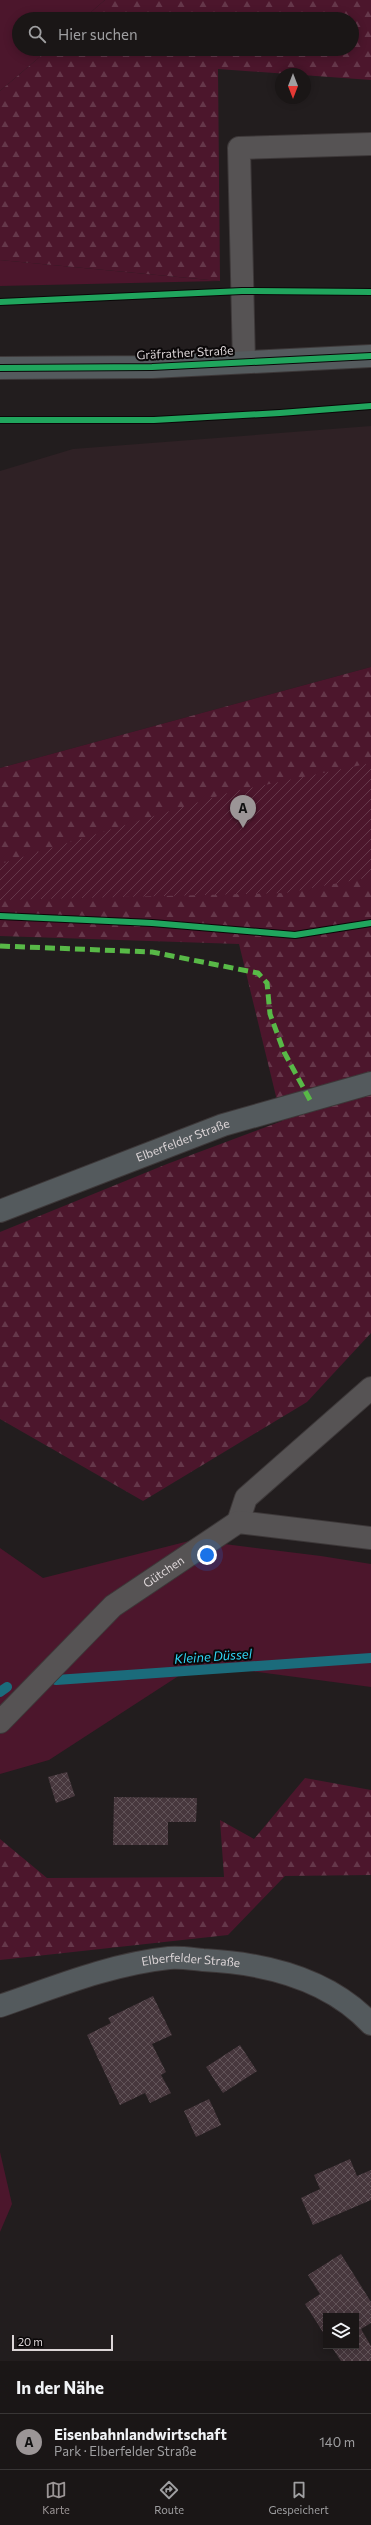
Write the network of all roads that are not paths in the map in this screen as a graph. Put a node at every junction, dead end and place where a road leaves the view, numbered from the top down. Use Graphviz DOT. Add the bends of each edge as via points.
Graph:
graph roads {
  1 [pos="371,144"];
  2 [pos="371,356"];
  3 [pos="244,362"];
  4 [pos="0,368"];
  5 [pos="371,1084"];
  6 [pos="0,1211"];
  7 [pos="371,1388"];
  8 [pos="238,1522"];
  9 [pos="371,1538"];
  10 [pos="0,1722"];
  11 [pos="0,2006"];
  12 [pos="371,2024"];
  1 -- 3 [label="lane" via="239,148"];
  2 -- 3 [label="main road, Gräfrather Straße"];
  3 -- 4 [label="main road, Gräfrather Straße" via="152,367"];
  5 -- 6 [label="main road, Elberfelder Straße" via="223,1125"];
  7 -- 8 [label="lane" via="246,1498"];
  8 -- 9 [label="lane"];
  8 -- 10 [label="lane, Gütchen" via="113,1606"];
  11 -- 12 [label="main road, Elberfelder Straße" via="110,1970 170,1958 231,1961 280,1970 317,1985 359,2012"];
}
